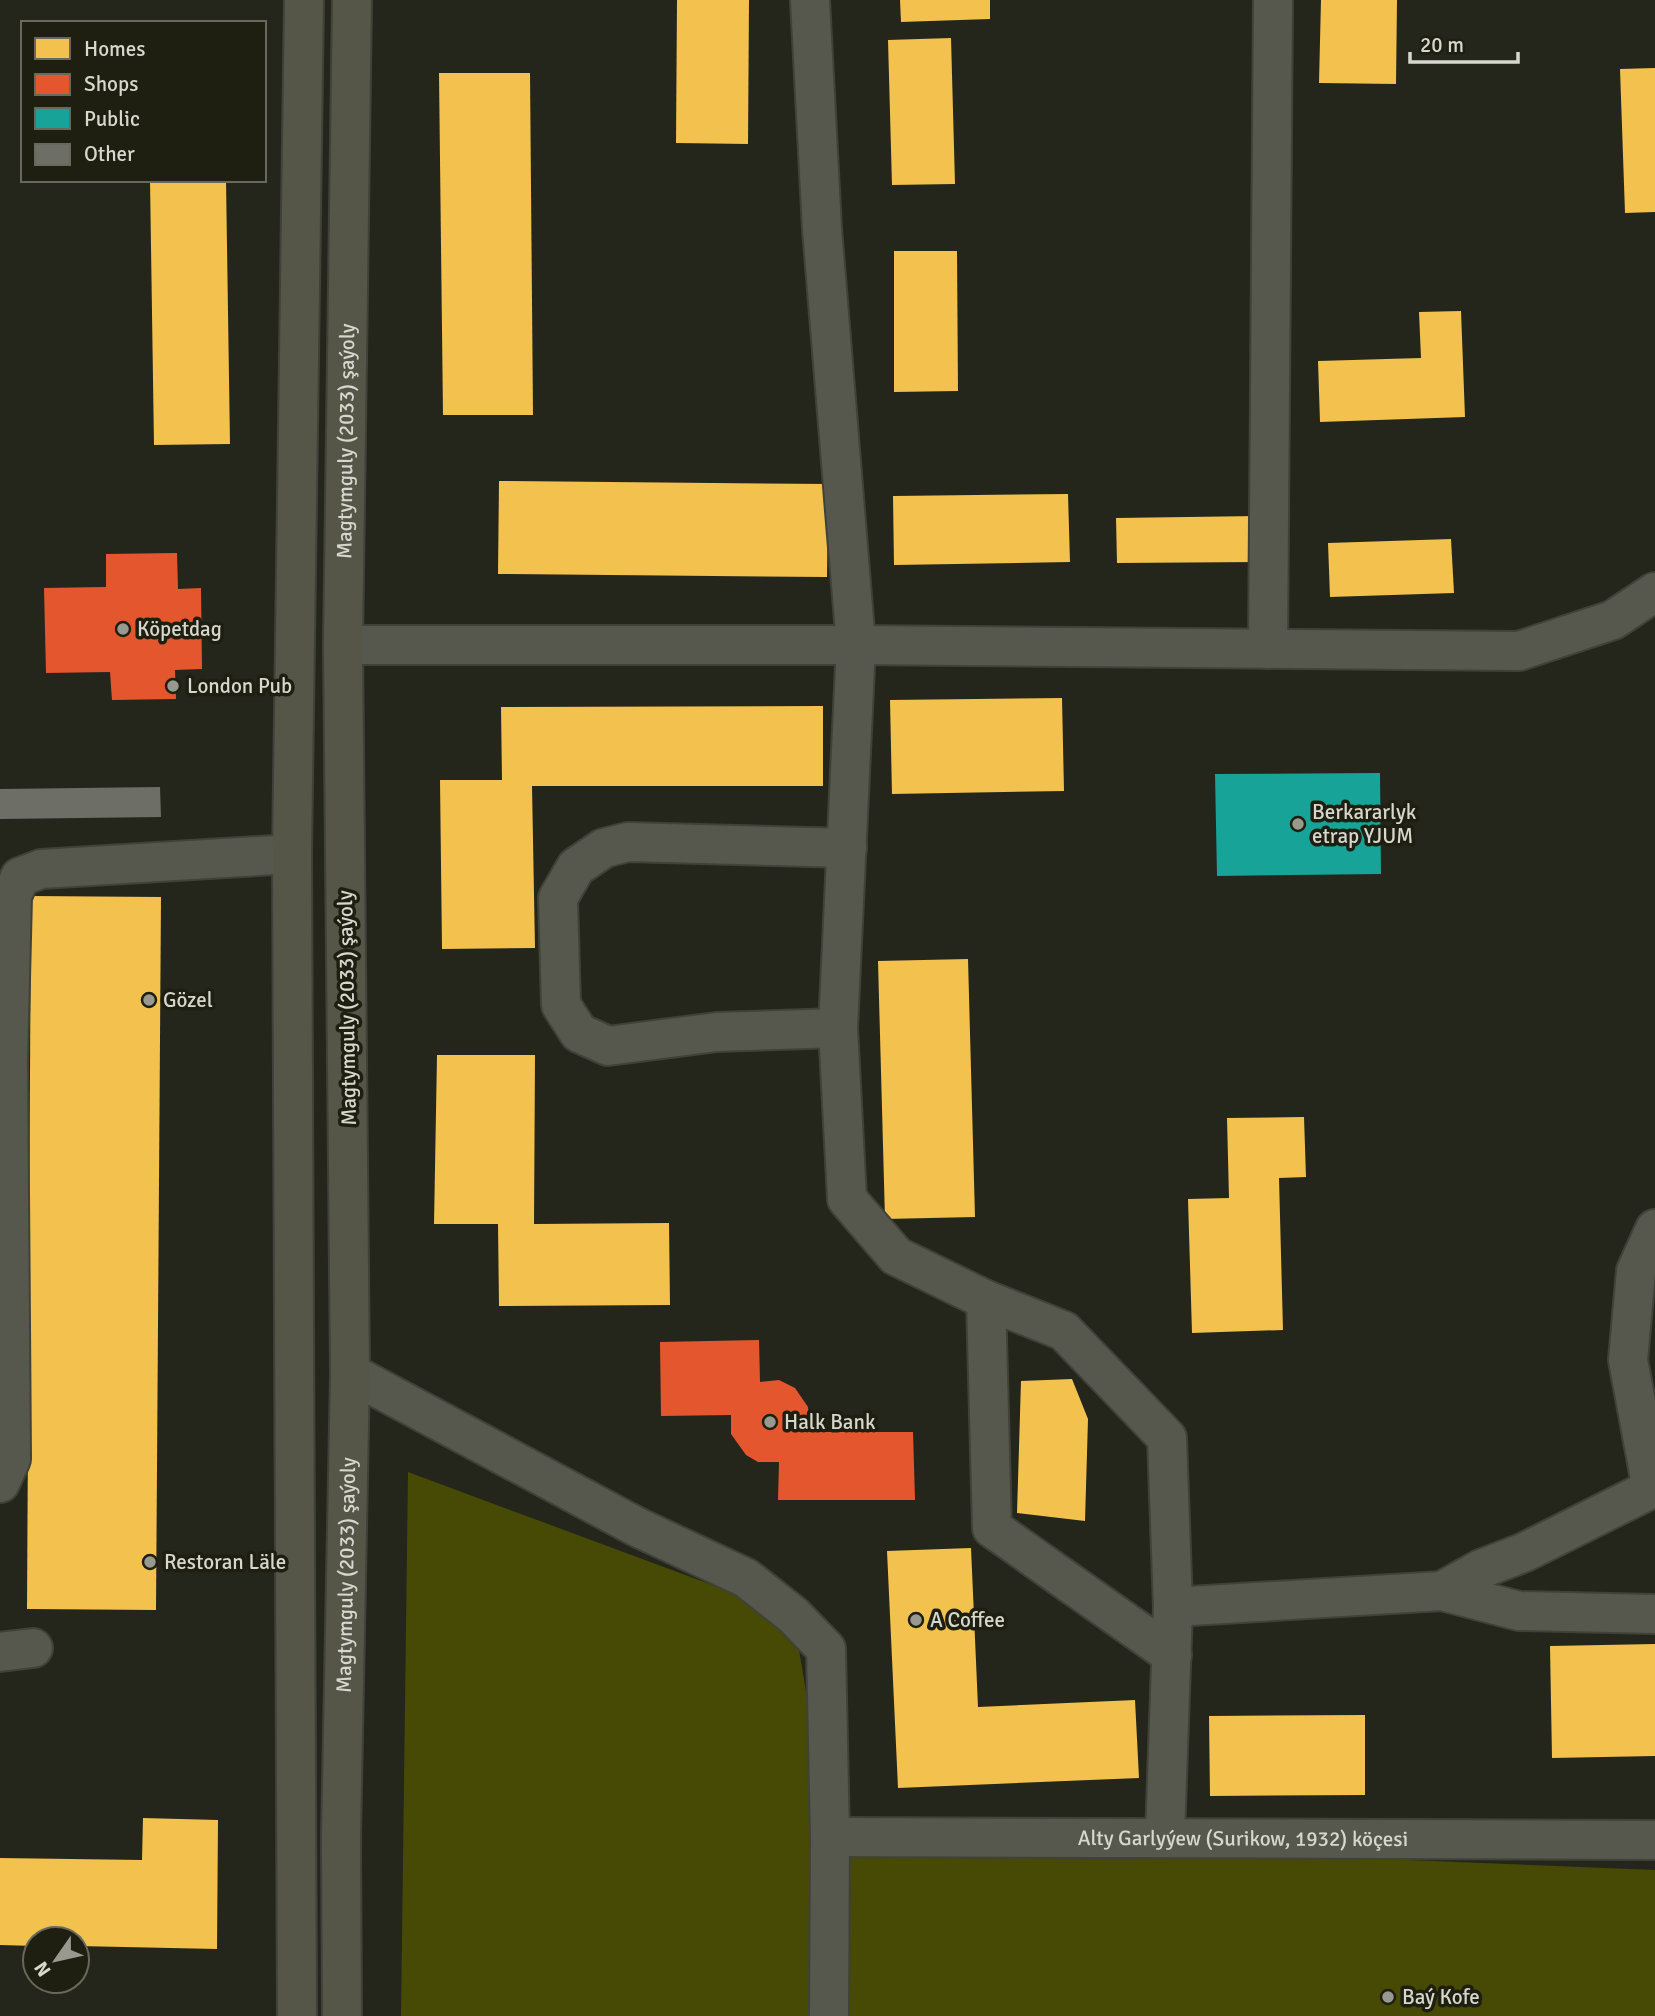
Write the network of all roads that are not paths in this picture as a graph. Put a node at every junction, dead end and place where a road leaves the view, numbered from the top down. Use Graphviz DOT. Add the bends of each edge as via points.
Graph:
graph roads {
  1 [pos="304,0"];
  2 [pos="352,0"];
  3 [pos="810,0"];
  4 [pos="1273,0"];
  5 [pos="1655,592"];
  6 [pos="343,645"];
  7 [pos="856,645"];
  8 [pos="1268,649"];
  9 [pos="847,848"];
  10 [pos="292,854"];
  11 [pos="10,876"];
  12 [pos="838,1028"];
  13 [pos="4,1060"];
  14 [pos="1655,1229"];
  15 [pos="986,1300"];
  16 [pos="350,1373"];
  17 [pos="0,1483"];
  18 [pos="1653,1488"];
  19 [pos="1442,1591"];
  20 [pos="1173,1607"];
  21 [pos="1655,1614"];
  22 [pos="1172,1655"];
  23 [pos="1165,1836"];
  24 [pos="830,1837"];
  25 [pos="1655,1840"];
  26 [pos="297,2016"];
  27 [pos="342,2016"];
  28 [pos="828,2016"];
  1 -- 10 [label="main road"];
  2 -- 6 [label="main road, Magtymguly (2033) şaýoly"];
  3 -- 7 [label="street" via="822,229"];
  4 -- 8 [label="street"];
  5 -- 8 [label="street" via="1613,620 1519,651"];
  6 -- 7 [label="street"];
  6 -- 16 [label="main road, Magtymguly (2033) şaýoly"];
  7 -- 8 [label="street"];
  7 -- 9 [label="street"];
  9 -- 12 [label="street"];
  9 -- 12 [label="street" via="628,842 604,848 576,867 558,898 561,1005 579,1033 598,1042 608,1046 718,1032"];
  10 -- 11 [label="street" via="41,869"];
  10 -- 26 [label="main road"];
  11 -- 13 [label="street"];
  12 -- 15 [label="street" via="847,1199 896,1255"];
  13 -- 17 [label="street" via="11,1459"];
  14 -- 18 [label="street" via="1636,1271 1628,1360"];
  15 -- 20 [label="street" via="1064,1331 1167,1438"];
  15 -- 22 [label="street" via="992,1528"];
  16 -- 24 [label="street" via="637,1527 746,1578 793,1615 826,1649"];
  16 -- 27 [label="main road, Magtymguly (2033) şaýoly"];
  18 -- 19 [label="street"];
  19 -- 20 [label="street"];
  19 -- 21 [label="street" via="1519,1611"];
  20 -- 22 [label="street"];
  22 -- 23 [label="street"];
  23 -- 24 [label="street, Alty Garlyýew (Surikow, 1932) köçesi"];
  23 -- 25 [label="street, Alty Garlyýew (Surikow, 1932) köçesi"];
  24 -- 28 [label="street"];
}
